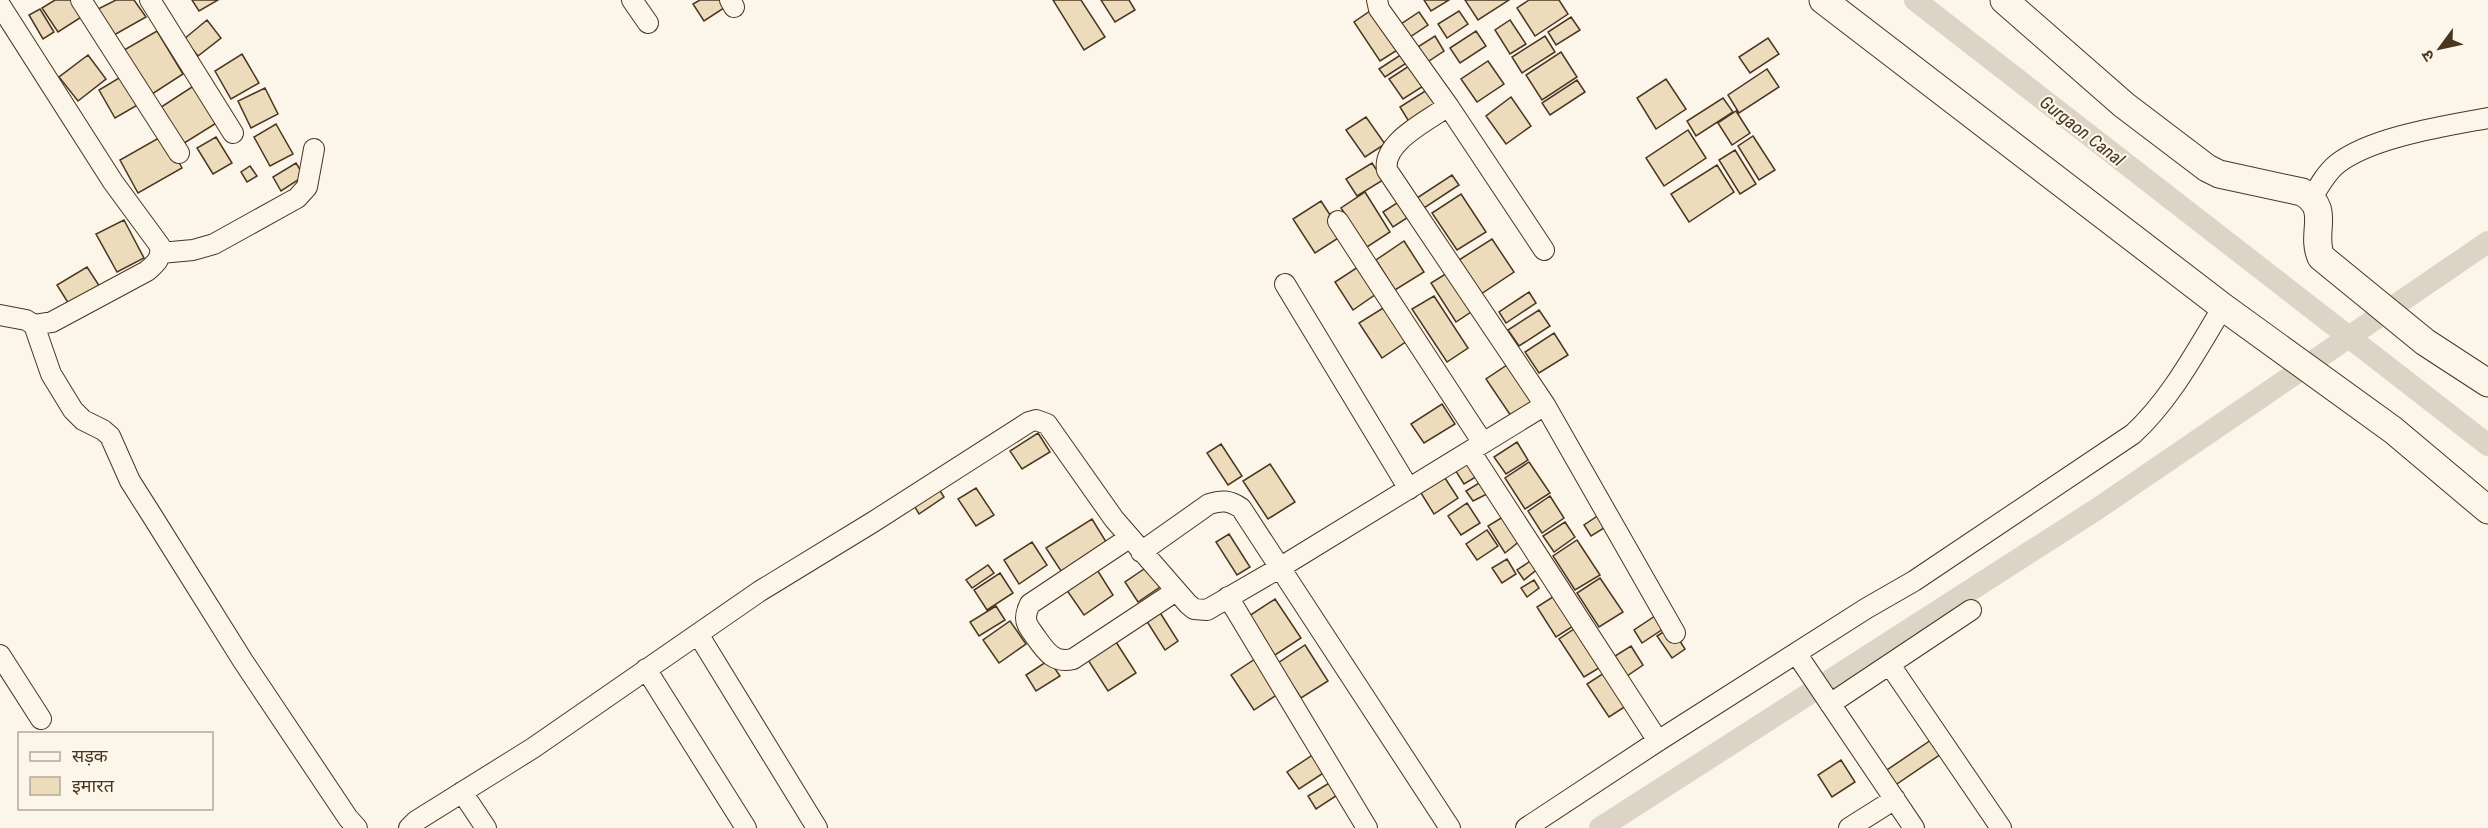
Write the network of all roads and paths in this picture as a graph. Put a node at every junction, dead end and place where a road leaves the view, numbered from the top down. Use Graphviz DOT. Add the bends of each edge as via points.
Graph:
graph roads {
  1 [pos="81,0"];
  2 [pos="150,0"];
  3 [pos="632,0"];
  4 [pos="1377,0"];
  5 [pos="1822,0"];
  6 [pos="2004,0"];
  7 [pos="0,5"];
  8 [pos="648,23"];
  9 [pos="1448,106"];
  10 [pos="2488,118"];
  11 [pos="233,133"];
  12 [pos="314,149"];
  13 [pos="179,153"];
  14 [pos="2312,198"];
  15 [pos="1338,221"];
  16 [pos="1544,250"];
  17 [pos="161,253"];
  18 [pos="1285,284"];
  19 [pos="2223,307"];
  20 [pos="0,315"];
  21 [pos="34,325"];
  22 [pos="2488,383"];
  23 [pos="1545,405"];
  24 [pos="1476,447"];
  25 [pos="1409,489"];
  26 [pos="2488,510"];
  27 [pos="1135,545"];
  28 [pos="1281,567"];
  29 [pos="1176,591"];
  30 [pos="1228,597"];
  31 [pos="1971,610"];
  32 [pos="1676,633"];
  33 [pos="698,634"];
  34 [pos="1796,653"];
  35 [pos="0,655"];
  36 [pos="1890,665"];
  37 [pos="646,669"];
  38 [pos="1826,698"];
  39 [pos="41,719"];
  40 [pos="1658,741"];
  41 [pos="462,792"];
  42 [pos="1895,798"];
  43 [pos="357,828"];
  44 [pos="409,828"];
  45 [pos="486,828"];
  46 [pos="746,828"];
  47 [pos="817,828"];
  48 [pos="1367,828"];
  49 [pos="1450,828"];
  50 [pos="1526,828"];
  51 [pos="1849,828"];
  52 [pos="1914,828"];
  53 [pos="2001,828"];
  1 -- 13 [label="street"];
  2 -- 11 [label="street"];
  3 -- 8 [label="street"];
  4 -- 9 [label="street" via="1379,9"];
  5 -- 19 [label="street"];
  6 -- 14 [label="street" via="2124,105 2207,168 2302,192"];
  7 -- 17 [label="street"];
  9 -- 16 [label="street"];
  9 -- 23 [label="street" via="1394,144 1385,161 1386,170"];
  10 -- 14 [label="street" via="2386,140 2350,155 2335,166"];
  12 -- 17 [label="street" via="307,188 297,198 214,244"];
  14 -- 22 [label="street" via="2319,215 2317,247 2321,257 2425,342"];
  15 -- 24 [label="street"];
  17 -- 21 [label="street" via="147,272 52,322"];
  18 -- 25 [label="street"];
  19 -- 26 [label="street" via="2393,430"];
  19 -- 34 [label="street" via="2172,389 2133,434 1914,581"];
  20 -- 21 [label="street"];
  21 -- 43 [label="street" via="51,374 73,410 110,436 130,481 231,643"];
  23 -- 24 [label="street"];
  23 -- 32 [label="street"];
  24 -- 25 [label="street"];
  24 -- 40 [label="street"];
  25 -- 28 [label="street"];
  27 -- 28 [label="street" via="1221,500 1241,508"];
  27 -- 29 [label="street"];
  27 -- 29 [label="street" via="1030,604 1027,624 1046,651 1055,659 1073,659"];
  27 -- 33 [label="street" via="1052,429 1036,420 1018,427"];
  28 -- 30 [label="street"];
  28 -- 49 [label="street"];
  29 -- 30 [label="street" via="1200,610"];
  30 -- 48 [label="street"];
  31 -- 36 [label="street"];
  33 -- 37 [label="street"];
  33 -- 47 [label="street"];
  34 -- 38 [label="street"];
  34 -- 40 [label="street"];
  35 -- 39 [label="street"];
  36 -- 38 [label="street"];
  36 -- 53 [label="street"];
  37 -- 41 [label="street"];
  37 -- 46 [label="street"];
  38 -- 42 [label="street"];
  40 -- 50 [label="street"];
  41 -- 44 [label="street"];
  41 -- 45 [label="street"];
  42 -- 51 [label="street"];
  42 -- 52 [label="street"];
}
